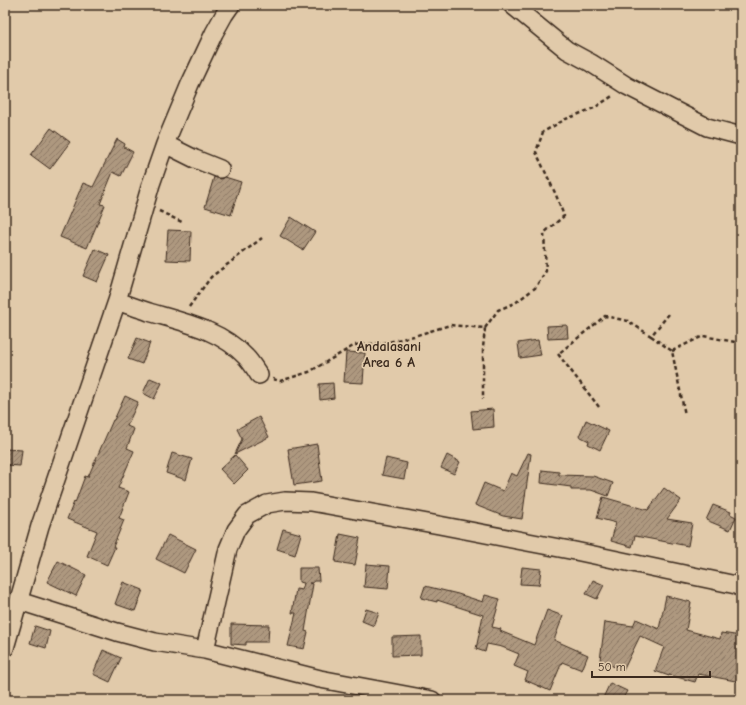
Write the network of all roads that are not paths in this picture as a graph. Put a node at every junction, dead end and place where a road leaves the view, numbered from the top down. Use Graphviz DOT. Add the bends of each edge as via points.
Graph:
graph roads {
  1 [pos="231,5"];
  2 [pos="512,5"];
  3 [pos="741,136"];
  4 [pos="165,144"];
  5 [pos="220,169"];
  6 [pos="117,301"];
  7 [pos="259,375"];
  8 [pos="741,588"];
  9 [pos="19,601"];
  10 [pos="5,648"];
  11 [pos="205,650"];
  12 [pos="426,699"];
  1 -- 4 [label="street" via="214,33"];
  2 -- 3 [label="street" via="567,50 627,86 707,127"];
  4 -- 5 [label="street"];
  4 -- 6 [label="street"];
  6 -- 7 [label="street" via="208,330 247,357"];
  6 -- 9 [label="street" via="40,526"];
  8 -- 11 [label="street" via="576,551 311,502 266,504 247,515 236,530 228,549"];
  9 -- 10 [label="street"];
  9 -- 11 [label="street" via="117,632 155,642"];
  11 -- 12 [label="street" via="320,679"];
}
